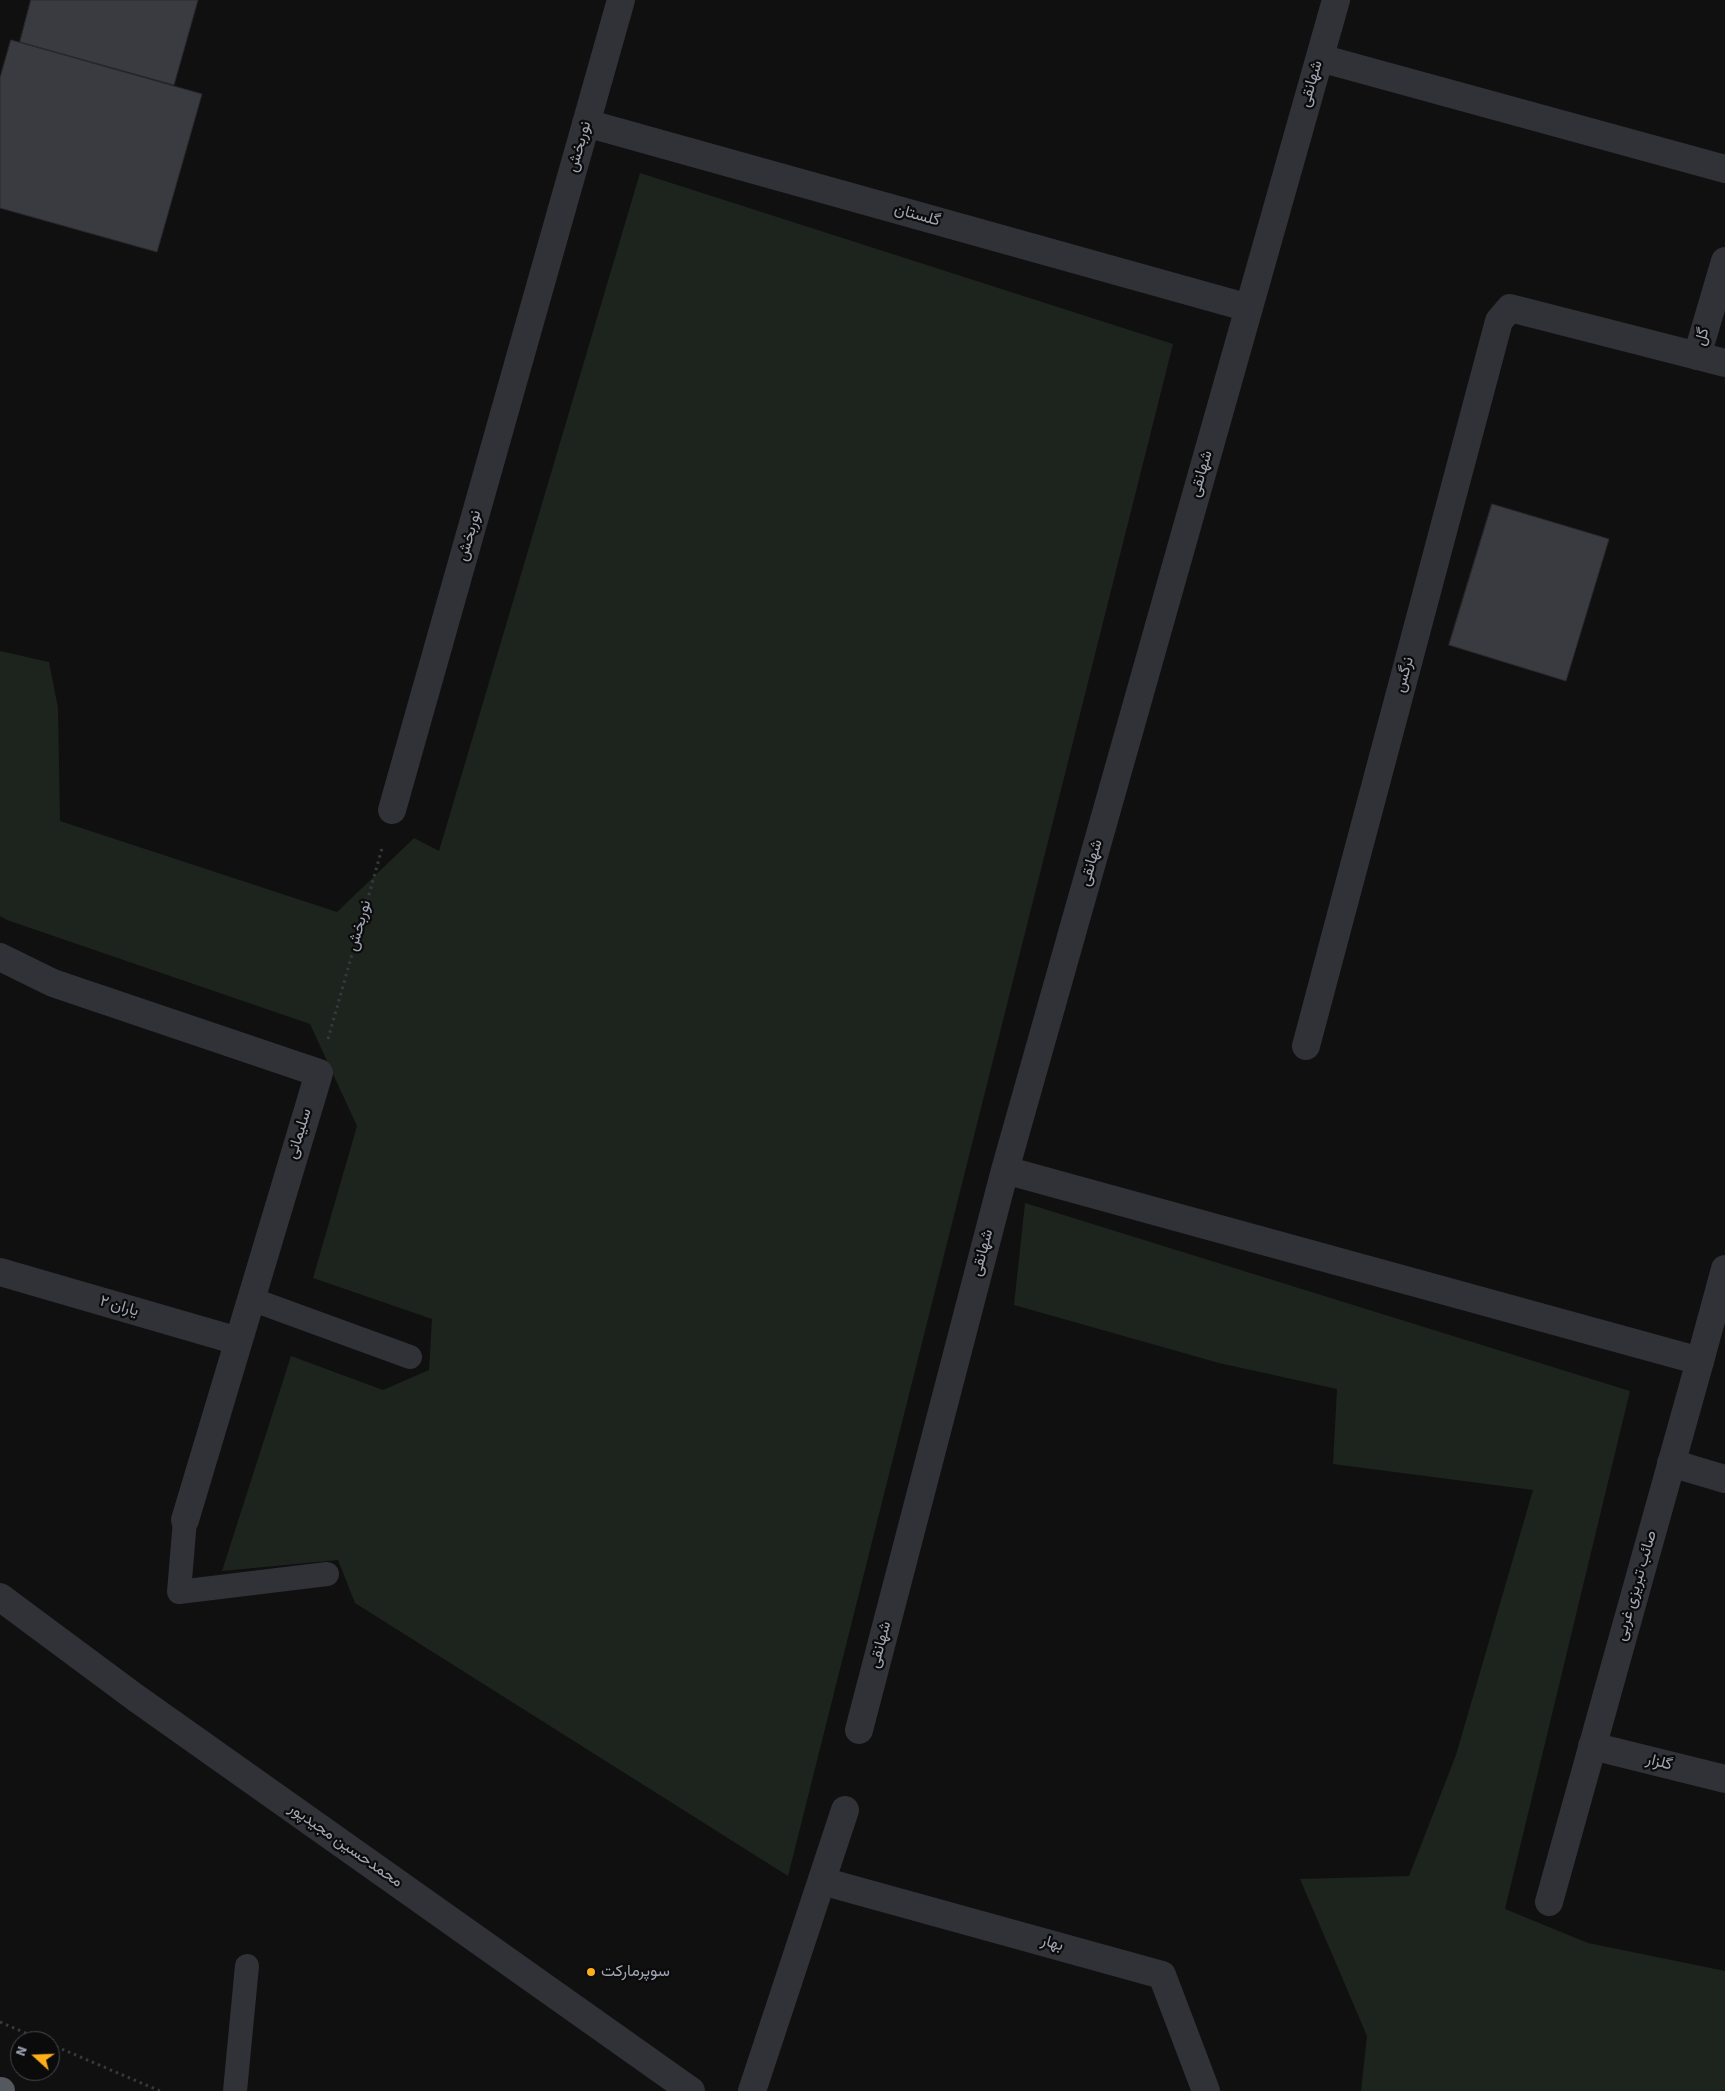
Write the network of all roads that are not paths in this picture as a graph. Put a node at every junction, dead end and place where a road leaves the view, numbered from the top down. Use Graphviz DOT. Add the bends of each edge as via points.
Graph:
graph roads {
  1 [pos="621,0"];
  2 [pos="1336,0"];
  3 [pos="1320,58"];
  4 [pos="586,123"];
  5 [pos="1725,169"];
  6 [pos="1725,262"];
  7 [pos="1249,308"];
  8 [pos="1697,356"];
  9 [pos="1725,363"];
  10 [pos="392,810"];
  11 [pos="0,957"];
  12 [pos="1306,1046"];
  13 [pos="1005,1170"];
  14 [pos="0,1272"];
  15 [pos="1722,1281"];
  16 [pos="251,1298"];
  17 [pos="1725,1331"];
  18 [pos="238,1341"];
  19 [pos="410,1357"];
  20 [pos="1700,1361"];
  21 [pos="1671,1463"];
  22 [pos="1725,1479"];
  23 [pos="185,1520"];
  24 [pos="327,1574"];
  25 [pos="0,1598"];
  26 [pos="859,1730"];
  27 [pos="1592,1746"];
  28 [pos="1725,1779"];
  29 [pos="845,1810"];
  30 [pos="822,1881"];
  31 [pos="1549,1902"];
  32 [pos="247,1966"];
  33 [pos="235,2091"];
  34 [pos="692,2091"];
  35 [pos="752,2091"];
  36 [pos="1206,2091"];
  1 -- 4 [label="street, نوربخش"];
  2 -- 3 [label="street, شهانقی"];
  3 -- 5 [label="street"];
  3 -- 7 [label="street, شهانقی"];
  4 -- 7 [label="street, گلستان"];
  4 -- 10 [label="street, نوربخش"];
  6 -- 8 [label="street, گل"];
  7 -- 13 [label="street, شهانقی"];
  8 -- 9 [label="street"];
  8 -- 12 [label="street, نرگس" via="1510,308 1500,321"];
  11 -- 16 [label="street, سلیمانی" via="53,983 319,1073"];
  13 -- 20 [label="street"];
  13 -- 26 [label="street, شهانقی"];
  14 -- 18 [label="street, یاران ٢"];
  15 -- 17 [label="street"];
  15 -- 20 [label="street, صائب تبریزی غربی"];
  16 -- 18 [label="street, سلیمانی"];
  16 -- 19 [label="lane"];
  18 -- 23 [label="street, سلیمانی"];
  20 -- 21 [label="street, صائب تبریزی غربی"];
  21 -- 22 [label="street"];
  21 -- 27 [label="street, صائب تبریزی غربی"];
  23 -- 24 [label="lane" via="179,1592"];
  25 -- 34 [label="street, محمدحسین مجیدپور" via="136,1698"];
  27 -- 28 [label="street, گلزار"];
  27 -- 31 [label="street, صائب تبریزی غربی"];
  29 -- 30 [label="street"];
  30 -- 35 [label="street"];
  30 -- 36 [label="street, بهار" via="1162,1975"];
  32 -- 33 [label="lane"];
}
